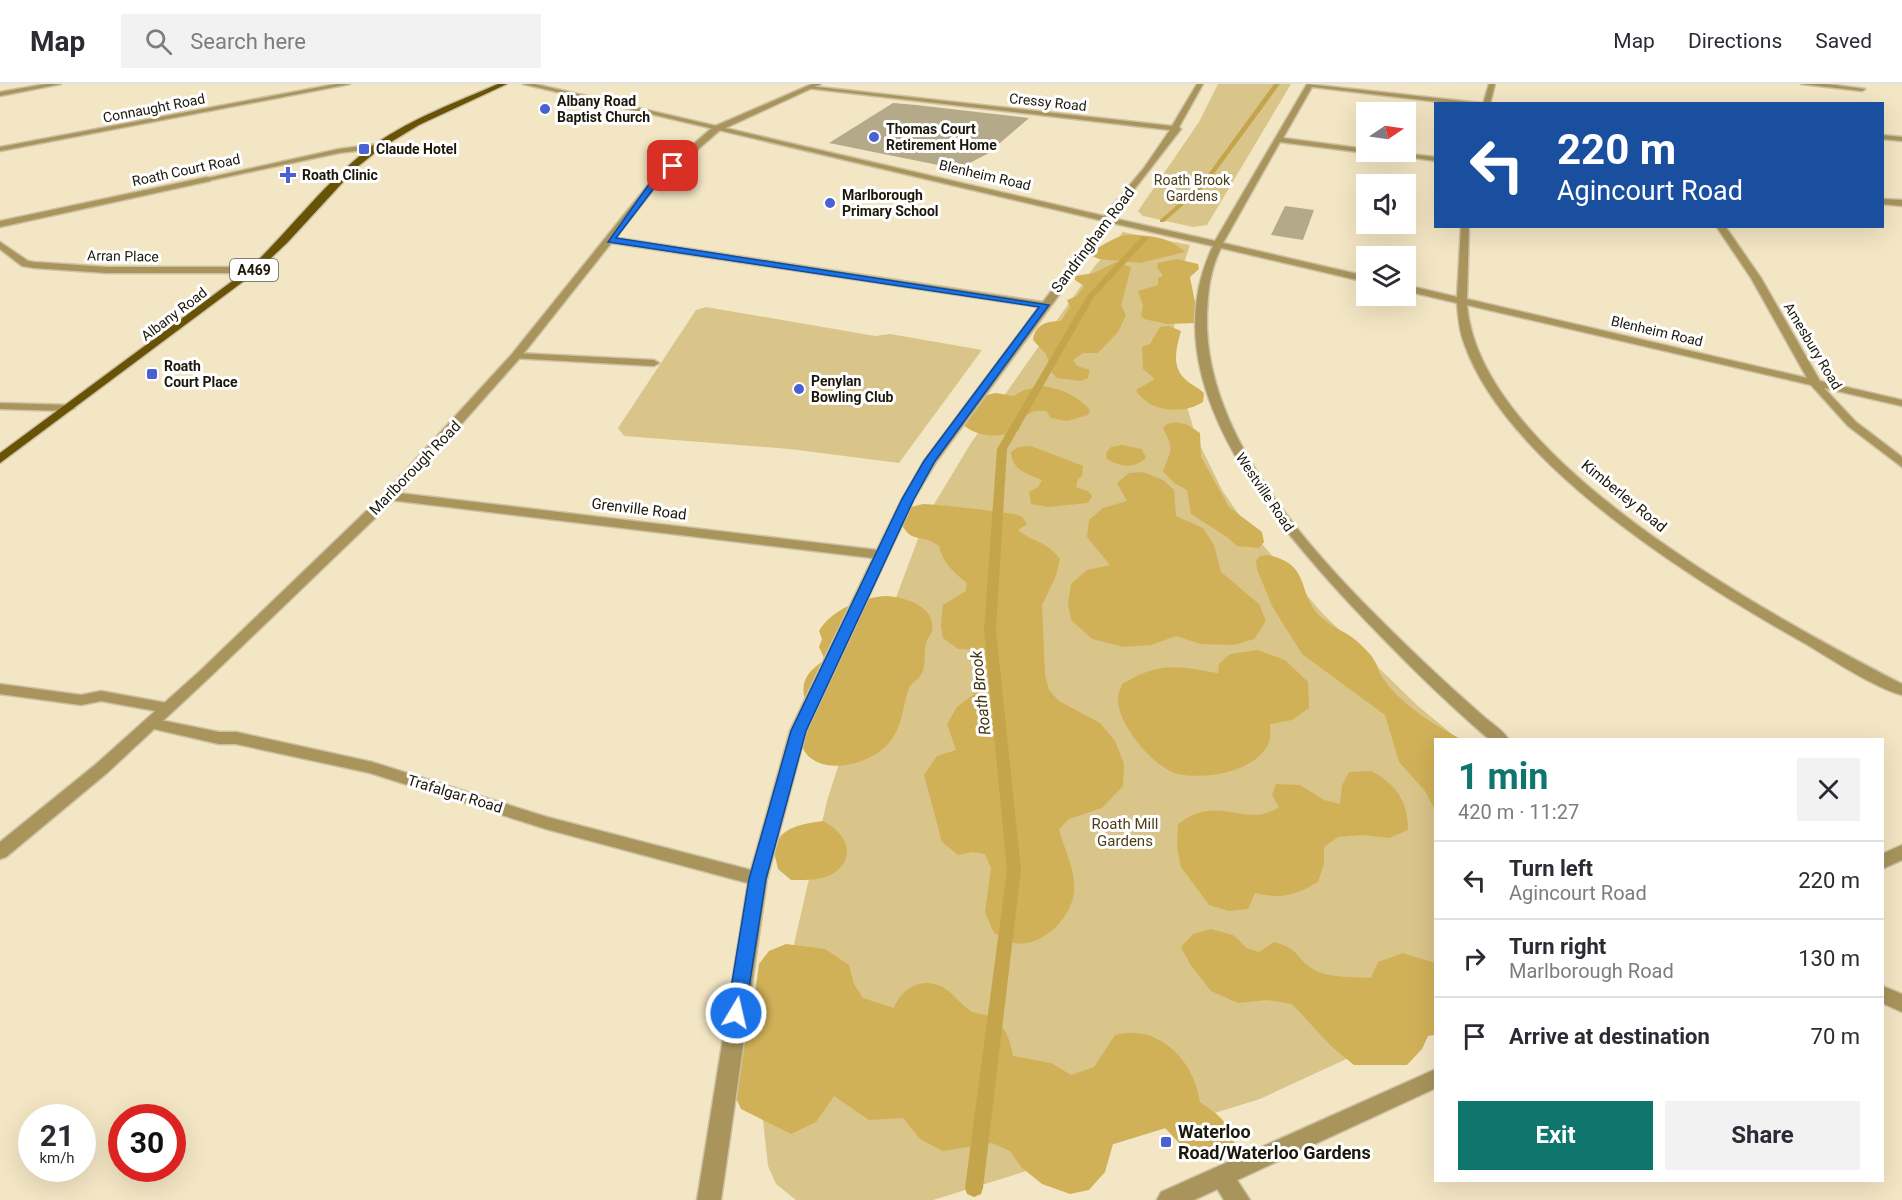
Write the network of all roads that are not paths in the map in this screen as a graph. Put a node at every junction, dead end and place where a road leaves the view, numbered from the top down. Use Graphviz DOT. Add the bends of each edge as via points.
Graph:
graph roads {
  1 [pos="58,84"];
  2 [pos="348,84"];
  3 [pos="504,84"];
  4 [pos="526,84"];
  5 [pos="1200,84"];
  6 [pos="1492,84"];
  7 [pos="1804,84"];
  8 [pos="1310,85"];
  9 [pos="814,86"];
  10 [pos="1862,88"];
  11 [pos="0,94"];
  12 [pos="1461,102"];
  13 [pos="1487,102"];
  14 [pos="716,129"];
  15 [pos="1177,129"];
  16 [pos="1884,137"];
  17 [pos="1277,139"];
  18 [pos="1902,139"];
  19 [pos="378,146"];
  20 [pos="1356,149"];
  21 [pos="0,150"];
  22 [pos="1416,157"];
  23 [pos="1434,159"];
  24 [pos="1884,201"];
  25 [pos="1902,203"];
  26 [pos="1108,219"];
  27 [pos="0,224"];
  28 [pos="1465,228"];
  29 [pos="1721,228"];
  30 [pos="611,240"];
  31 [pos="1218,244"];
  32 [pos="0,245"];
  33 [pos="253,270"];
  34 [pos="1356,277"];
  35 [pos="1416,290"];
  36 [pos="1461,301"];
  37 [pos="1045,305"];
  38 [pos="516,356"];
  39 [pos="654,363"];
  40 [pos="1815,382"];
  41 [pos="1902,403"];
  42 [pos="0,405"];
  43 [pos="69,408"];
  44 [pos="0,459"];
  45 [pos="1902,463"];
  46 [pos="390,496"];
  47 [pos="883,555"];
  48 [pos="0,689"];
  49 [pos="1902,690"];
  50 [pos="167,708"];
  51 [pos="150,723"];
  52 [pos="1500,738"];
  53 [pos="0,852"];
  54 [pos="1902,852"];
  55 [pos="1884,861"];
  56 [pos="758,879"];
  57 [pos="1884,995"];
  58 [pos="1902,1004"];
  59 [pos="1434,1078"];
  60 [pos="1222,1177"];
  61 [pos="709,1200"];
  62 [pos="1169,1200"];
  63 [pos="1238,1200"];
  1 -- 11 [label="street"];
  2 -- 21 [label="street, Connaught Road"];
  3 -- 19 [label="main road, Albany Road / A469" via="416,123"];
  4 -- 14 [label="street, Blenheim Road"];
  5 -- 15 [label="street, Sandringham Road"];
  6 -- 13 [label="street"];
  7 -- 10 [label="street"];
  8 -- 12 [label="street"];
  8 -- 17 [label="street, Westville Road"];
  9 -- 14 [label="street, Marlborough Road"];
  9 -- 15 [label="street, Cressy Road"];
  14 -- 26 [label="street, Blenheim Road"];
  14 -- 30 [label="street, Marlborough Road" via="655,182"];
  15 -- 26 [label="street, Sandringham Road"];
  16 -- 18 [label="street"];
  17 -- 20 [label="street"];
  17 -- 31 [label="street, Westville Road"];
  19 -- 27 [label="street, Roath Court Road"];
  19 -- 33 [label="main road, Albany Road / A469" via="353,166"];
  22 -- 23 [label="street"];
  24 -- 25 [label="street"];
  26 -- 31 [label="street, Blenheim Road"];
  26 -- 37 [label="street, Sandringham Road"];
  28 -- 36 [label="street, Kimberley Road"];
  29 -- 40 [label="street, Amesbury Road"];
  30 -- 37 [label="street"];
  30 -- 38 [label="street, Marlborough Road"];
  31 -- 34 [label="street, Blenheim Road"];
  31 -- 52 [label="street, Westville Road" via="1203,286 1202,357 1230,440 1259,489 1296,537 1388,637"];
  32 -- 33 [label="street, Arran Place" via="25,264 34,265 107,270"];
  33 -- 43 [label="main road, Albany Road / A469"];
  35 -- 36 [label="street, Blenheim Road"];
  36 -- 40 [label="street, Blenheim Road"];
  36 -- 49 [label="street, Kimberley Road" via="1469,344 1488,382 1536,444 1588,492 1627,524 1768,618"];
  37 -- 47 [label="street, Sandringham Road" via="930,461"];
  38 -- 39 [label="street"];
  38 -- 46 [label="street, Marlborough Road"];
  40 -- 41 [label="street, Blenheim Road"];
  40 -- 45 [label="street, Amesbury Road" via="1852,424"];
  42 -- 43 [label="street"];
  43 -- 44 [label="main road, Albany Road / A469"];
  46 -- 47 [label="street, Grenville Road"];
  46 -- 50 [label="street, Marlborough Road"];
  47 -- 56 [label="street, Sandringham Road" via="798,731"];
  48 -- 50 [label="street" via="81,699 101,696"];
  50 -- 51 [label="street, Marlborough Road"];
  51 -- 53 [label="street, Marlborough Road"];
  51 -- 56 [label="street, Trafalgar Road" via="372,768 546,823"];
  54 -- 55 [label="street"];
  56 -- 61 [label="street, Sandringham Road"];
  57 -- 58 [label="street"];
  59 -- 60 [label="street"];
  60 -- 62 [label="street"];
  60 -- 63 [label="street"];
}
